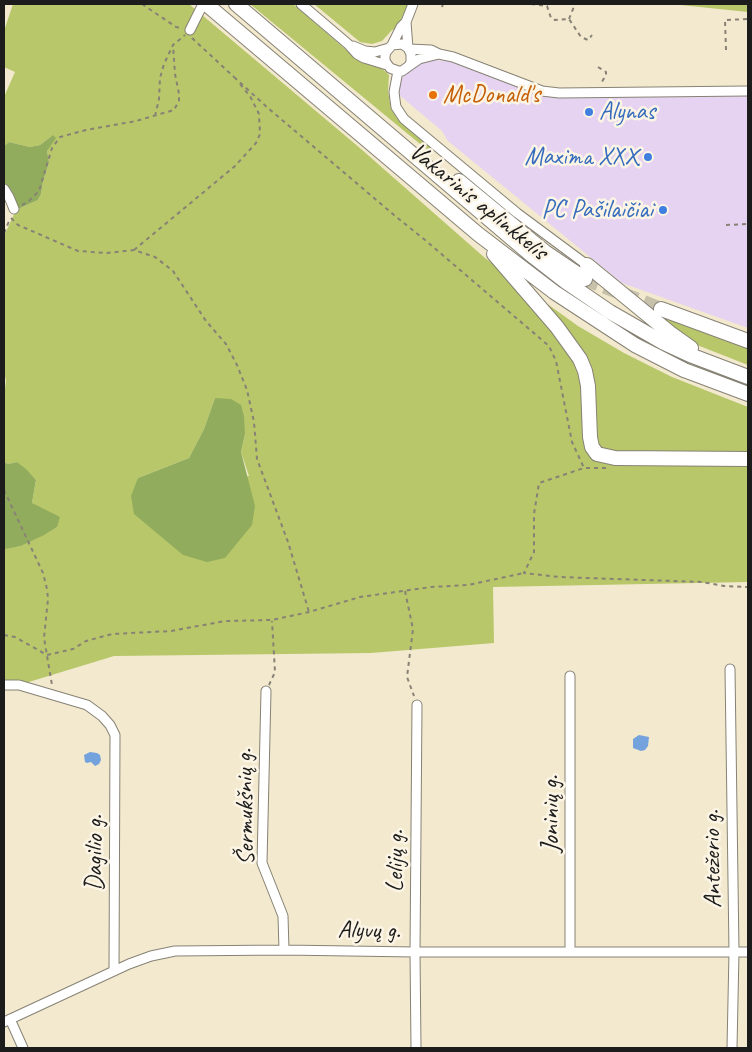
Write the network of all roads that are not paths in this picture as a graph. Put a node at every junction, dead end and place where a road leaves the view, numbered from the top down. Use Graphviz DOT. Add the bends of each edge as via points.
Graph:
graph roads {
  1 [pos="204,4"];
  2 [pos="236,4"];
  3 [pos="301,4"];
  4 [pos="413,4"];
  5 [pos="406,22"];
  6 [pos="192,35"];
  7 [pos="348,44"];
  8 [pos="390,46"];
  9 [pos="408,48"];
  10 [pos="439,54"];
  11 [pos="387,65"];
  12 [pos="409,66"];
  13 [pos="398,71"];
  14 [pos="748,91"];
  15 [pos="344,96"];
  16 [pos="4,189"];
  17 [pos="14,209"];
  18 [pos="478,234"];
  19 [pos="586,272"];
  20 [pos="660,309"];
  21 [pos="748,341"];
  22 [pos="691,352"];
  23 [pos="748,377"];
  24 [pos="748,394"];
  25 [pos="748,459"];
  26 [pos="730,669"];
  27 [pos="570,676"];
  28 [pos="4,685"];
  29 [pos="266,691"];
  30 [pos="417,705"];
  31 [pos="284,950"];
  32 [pos="415,952"];
  33 [pos="570,952"];
  34 [pos="734,952"];
  35 [pos="748,952"];
  36 [pos="114,971"];
  37 [pos="7,1020"];
  38 [pos="23,1048"];
  39 [pos="416,1048"];
  40 [pos="732,1048"];
  1 -- 6 [label="street"];
  1 -- 18 [label="highway, Vakarinis aplinkkelis"];
  2 -- 15 [label="highway, Vakarinis aplinkkelis"];
  3 -- 7 [label="street"];
  4 -- 5 [label="street"];
  5 -- 8 [label="street"];
  5 -- 9 [label="street"];
  7 -- 8 [label="street" via="375,52"];
  7 -- 11 [label="street" via="364,58"];
  8 -- 9 [label="street" via="402,44"];
  8 -- 11 [label="street" via="385,56"];
  9 -- 10 [label="street"];
  9 -- 12 [label="street" via="412,58"];
  10 -- 12 [label="street" via="419,59"];
  10 -- 14 [label="street" via="542,91"];
  11 -- 13 [label="street"];
  12 -- 13 [label="street"];
  13 -- 19 [label="street" via="395,100 404,118"];
  15 -- 19 [label="highway" via="384,122 545,252"];
  15 -- 22 [label="highway, Vakarinis aplinkkelis" via="566,282 638,329"];
  16 -- 17 [label="street"];
  18 -- 24 [label="highway, Vakarinis aplinkkelis" via="583,313 635,346 684,370"];
  18 -- 25 [label="highway" via="580,359 588,386 590,437 597,454 615,458"];
  19 -- 22 [label="highway"];
  20 -- 21 [label="highway"];
  22 -- 23 [label="highway, Vakarinis aplinkkelis"];
  26 -- 34 [label="street, Antežerio g."];
  27 -- 33 [label="street, Joninių g."];
  28 -- 36 [label="street, Dagilio g." via="19,685 87,705 110,725 115,735"];
  29 -- 31 [label="street, Šermukšnių g." via="262,863 283,916"];
  30 -- 32 [label="street, Lelijų g."];
  31 -- 32 [label="street, Alyvų g."];
  31 -- 36 [label="street, Alyvų g." via="174,951 150,956"];
  32 -- 33 [label="street, Alyvų g."];
  32 -- 39 [label="street, Lelijų g."];
  33 -- 34 [label="street, Alyvų g."];
  34 -- 35 [label="street, Alyvų g."];
  34 -- 40 [label="street, Antežerio g."];
  36 -- 37 [label="street, Alyvų g."];
  37 -- 38 [label="street"];
}
